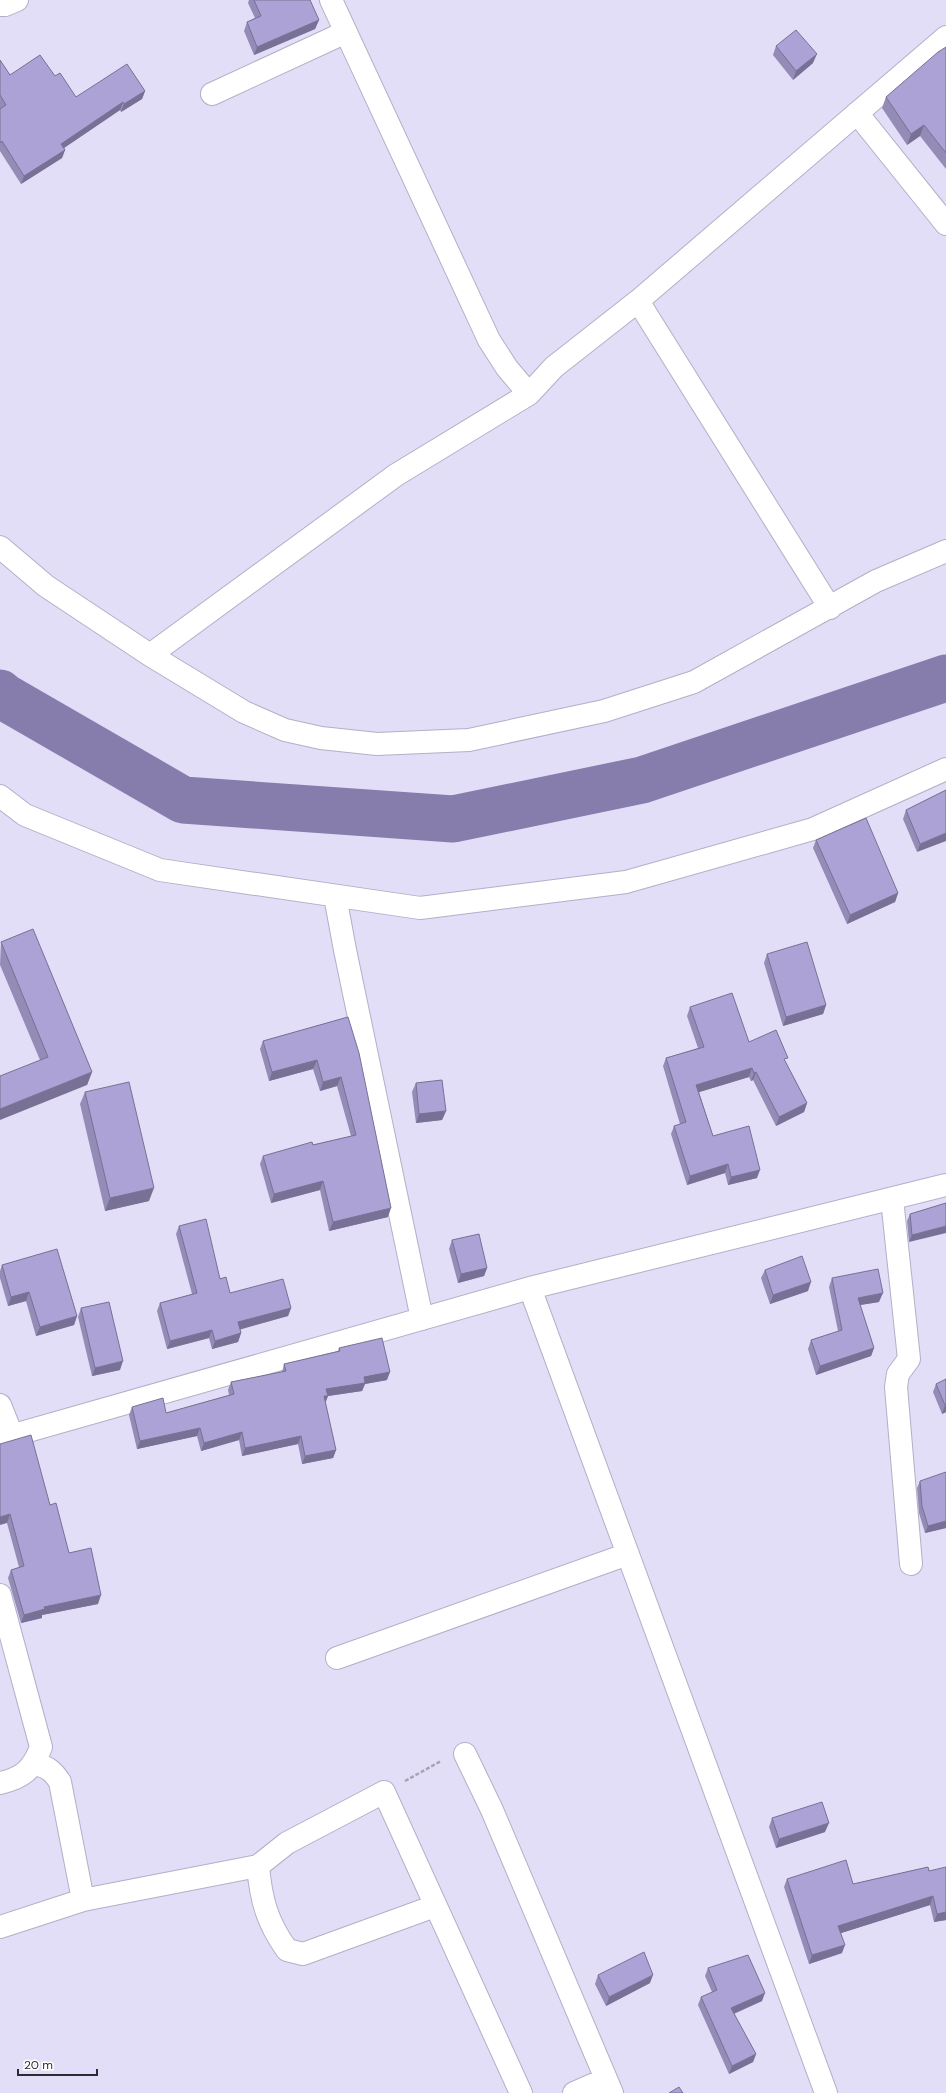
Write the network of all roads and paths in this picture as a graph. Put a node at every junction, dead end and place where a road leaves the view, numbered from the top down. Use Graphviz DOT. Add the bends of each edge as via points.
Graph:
graph roads {
  1 [pos="17,0"];
  2 [pos="331,0"];
  3 [pos="0,5"];
  4 [pos="346,32"];
  5 [pos="946,37"];
  6 [pos="212,94"];
  7 [pos="857,113"];
  8 [pos="946,224"];
  9 [pos="638,301"];
  10 [pos="529,394"];
  11 [pos="0,547"];
  12 [pos="946,551"];
  13 [pos="830,608"];
  14 [pos="150,655"];
  15 [pos="946,769"];
  16 [pos="0,796"];
  17 [pos="335,896"];
  18 [pos="946,1185"];
  19 [pos="892,1199"];
  20 [pos="530,1288"];
  21 [pos="422,1319"];
  22 [pos="0,1405"];
  23 [pos="6,1437"];
  24 [pos="628,1554"];
  25 [pos="911,1564"];
  26 [pos="0,1595"];
  27 [pos="338,1658"];
  28 [pos="465,1754"];
  29 [pos="35,1764"];
  30 [pos="0,1783"];
  31 [pos="384,1792"];
  32 [pos="258,1866"];
  33 [pos="83,1900"];
  34 [pos="436,1906"];
  35 [pos="0,1928"];
  36 [pos="609,2086"];
  37 [pos="521,2093"];
  38 [pos="574,2093"];
  39 [pos="826,2093"];
  1 -- 3 [label="street"];
  2 -- 4 [label="street"];
  4 -- 6 [label="street"];
  4 -- 10 [label="street" via="489,340 507,368"];
  5 -- 7 [label="street"];
  7 -- 8 [label="street"];
  7 -- 9 [label="street"];
  9 -- 10 [label="street" via="554,367"];
  9 -- 13 [label="street"];
  10 -- 14 [label="street" via="396,475"];
  11 -- 14 [label="street" via="46,586"];
  12 -- 13 [label="street" via="876,582"];
  13 -- 14 [label="street" via="694,682 604,711 469,740 377,744 321,738 285,730 244,712"];
  15 -- 17 [label="street" via="813,829 626,882 420,908"];
  16 -- 17 [label="street" via="24,815 160,870"];
  17 -- 21 [label="street"];
  18 -- 19 [label="street"];
  19 -- 20 [label="street"];
  19 -- 25 [label="street" via="909,1359 898,1374 896,1387"];
  20 -- 21 [label="street"];
  20 -- 24 [label="street"];
  21 -- 23 [label="street"];
  22 -- 23 [label="street"];
  24 -- 27 [label="street"];
  24 -- 39 [label="street"];
  26 -- 29 [label="street" via="41,1747"];
  28 -- 31 [label="path" via="448,1757"];
  28 -- 36 [label="street" via="492,1810"];
  29 -- 30 [label="street" via="14,1780"];
  29 -- 33 [label="street" via="47,1767 60,1782"];
  31 -- 32 [label="street" via="287,1843"];
  31 -- 34 [label="street"];
  32 -- 33 [label="street"];
  32 -- 34 [label="street" via="260,1894 273,1931 287,1950 302,1954"];
  33 -- 35 [label="street"];
  34 -- 37 [label="street"];
  36 -- 38 [label="street"];
}
